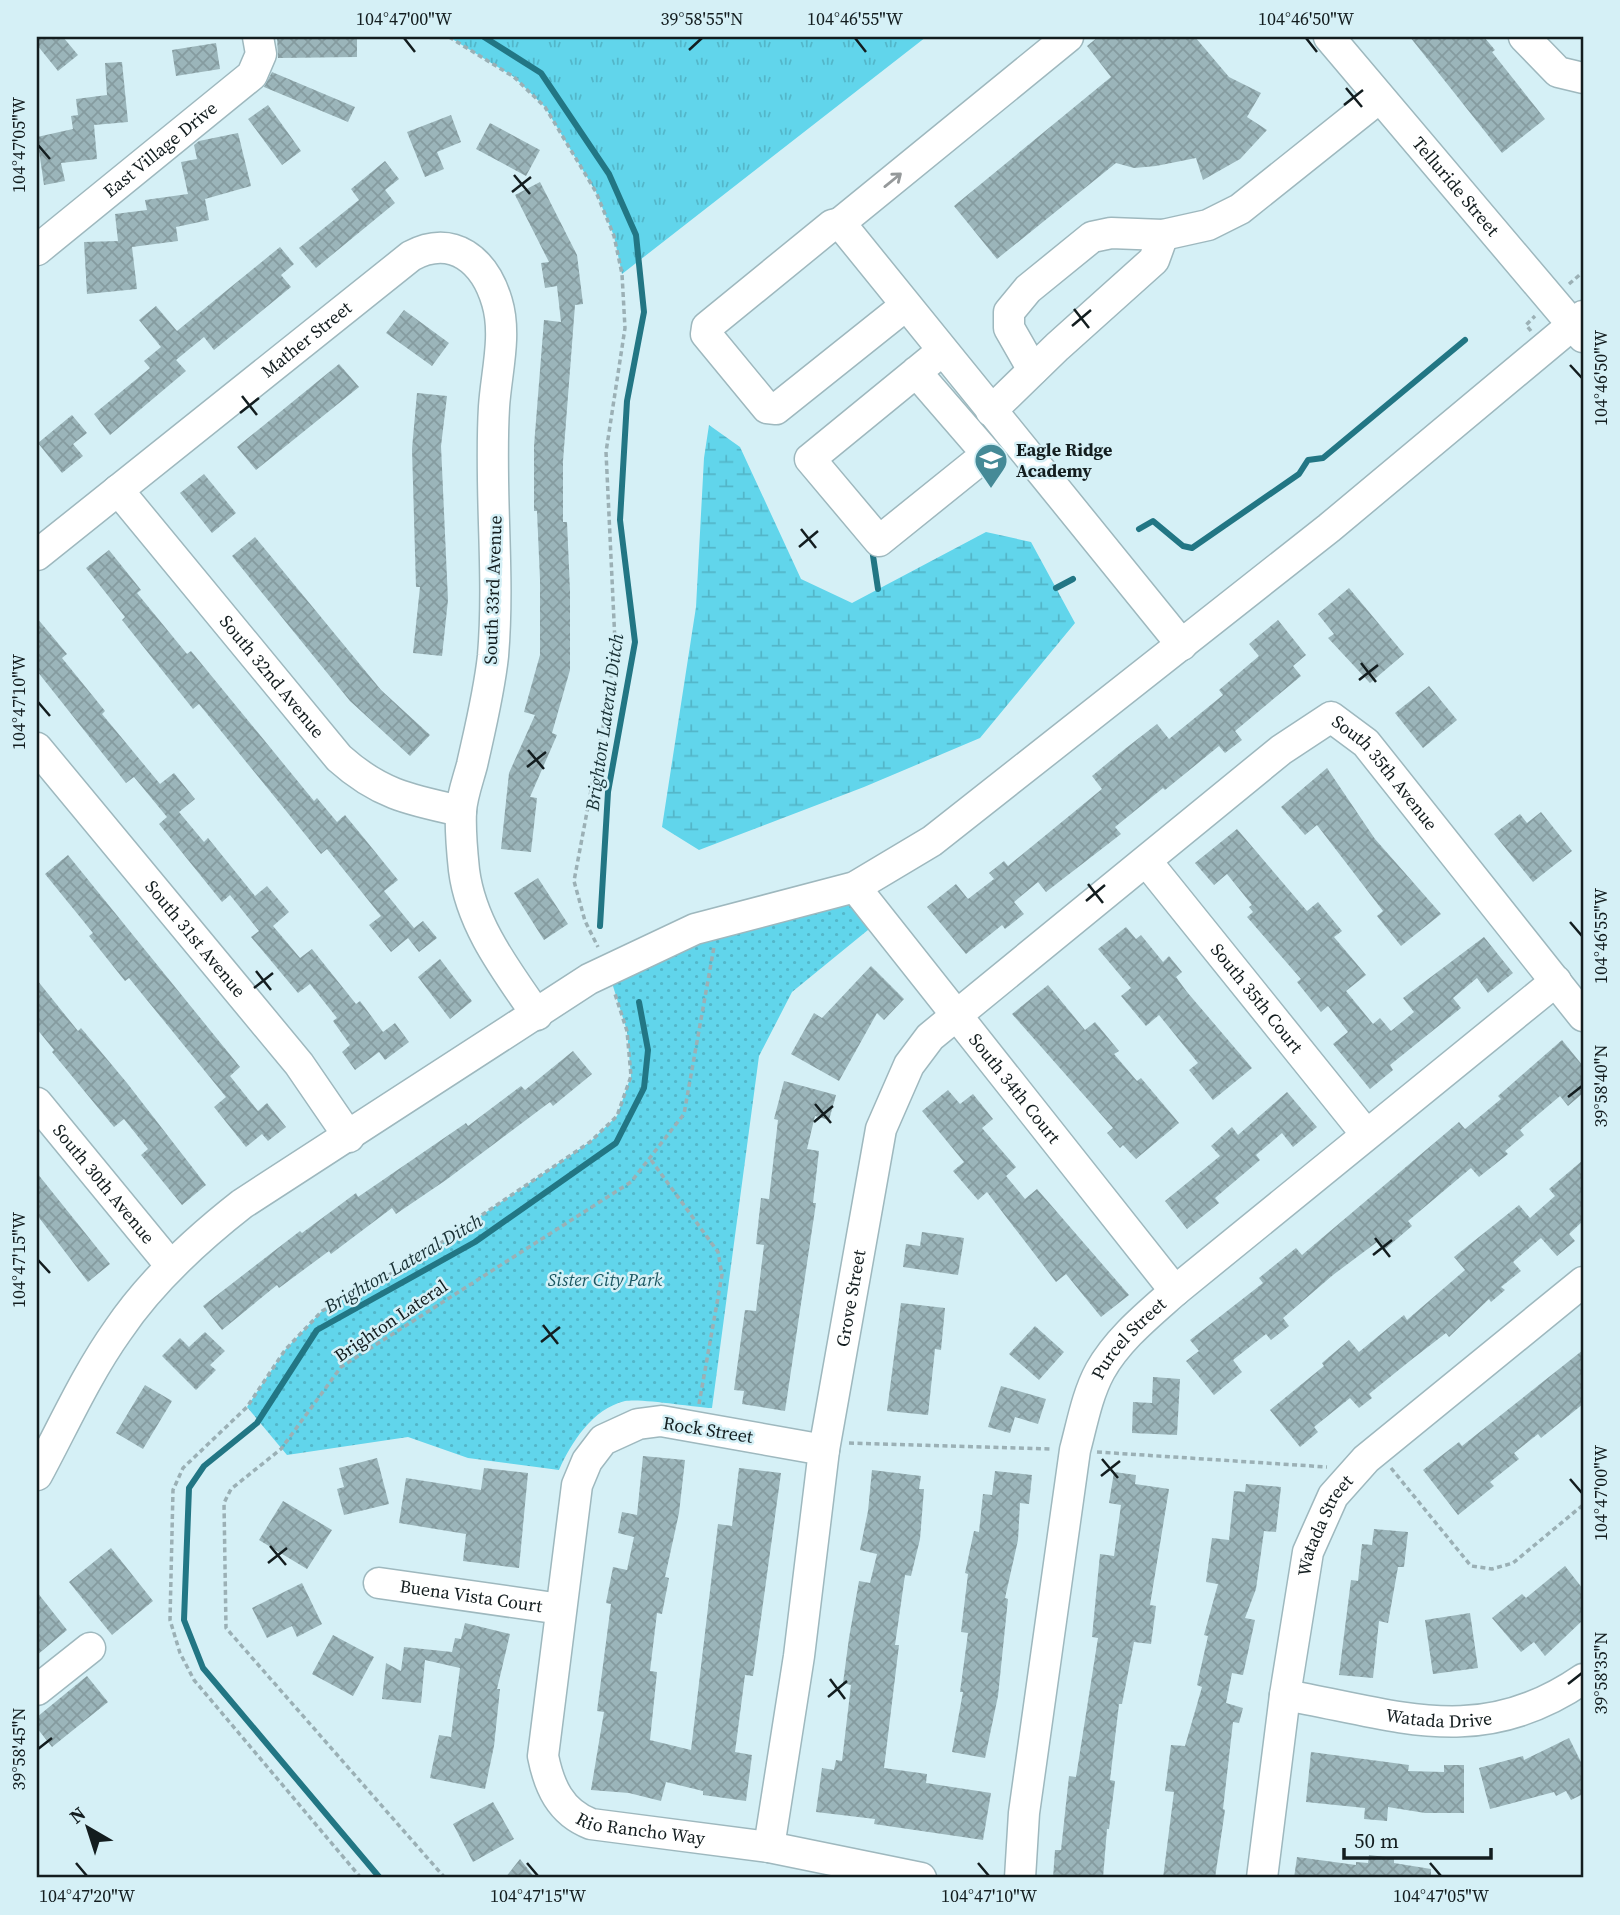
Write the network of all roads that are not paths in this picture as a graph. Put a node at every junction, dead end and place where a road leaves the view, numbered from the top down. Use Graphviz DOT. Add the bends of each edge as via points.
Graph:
graph roads {
  1 [pos="258,37"];
  2 [pos="1068,37"];
  3 [pos="1329,37"];
  4 [pos="1524,37"];
  5 [pos="1583,78"];
  6 [pos="1379,98"];
  7 [pos="840,223"];
  8 [pos="1163,235"];
  9 [pos="452,248"];
  10 [pos="37,250"];
  11 [pos="905,306"];
  12 [pos="1580,326"];
  13 [pos="942,351"];
  14 [pos="1033,370"];
  15 [pos="916,372"];
  16 [pos="991,411"];
  17 [pos="118,490"];
  18 [pos="37,555"];
  19 [pos="1182,645"];
  20 [pos="37,748"];
  21 [pos="461,811"];
  22 [pos="1147,862"];
  23 [pos="855,887"];
  24 [pos="1556,981"];
  25 [pos="537,1015"];
  26 [pos="955,1016"];
  27 [pos="1583,1016"];
  28 [pos="37,1103"];
  29 [pos="1366,1134"];
  30 [pos="348,1136"];
  31 [pos="171,1266"];
  32 [pos="1583,1282"];
  33 [pos="1175,1291"];
  34 [pos="47,1432"];
  35 [pos="824,1450"];
  36 [pos="37,1475"];
  37 [pos="379,1583"];
  38 [pos="561,1609"];
  39 [pos="90,1648"];
  40 [pos="1583,1679"];
  41 [pos="37,1690"];
  42 [pos="1285,1695"];
  43 [pos="769,1847"];
  44 [pos="921,1878"];
  45 [pos="1020,1878"];
  46 [pos="1262,1878"];
  1 -- 10 [label="street, East Village Drive" via="261,54 252,75"];
  7 -- 2 [label="street, one-way"];
  3 -- 6 [label="street, Telluride Street"];
  4 -- 5 [label="street" via="1558,72"];
  6 -- 8 [label="street" via="1240,209 1208,225"];
  6 -- 12 [label="street, Telluride Street"];
  7 -- 11 [label="street"];
  7 -- 11 [label="street" via="706,327 706,334 767,408 776,409"];
  8 -- 14 [label="street" via="1154,260"];
  8 -- 14 [label="street" via="1092,237 1028,289 1009,312 1009,328"];
  9 -- 17 [label="street, Mather Street" via="425,248 391,270"];
  9 -- 21 [label="street, South 33rd Avenue" via="471,259 488,281 498,304 500,335 494,408 493,656"];
  11 -- 13 [label="street"];
  12 -- 19 [label="street"];
  13 -- 15 [label="street"];
  13 -- 16 [label="street"];
  14 -- 16 [label="street"];
  15 -- 15 [label="street" via="810,459 879,541 987,454"];
  16 -- 19 [label="street"];
  17 -- 18 [label="street, Mather Street"];
  17 -- 21 [label="street, South 32nd Avenue" via="339,758 387,793"];
  19 -- 23 [label="street" via="932,841"];
  20 -- 30 [label="street, South 31st Avenue" via="299,1064"];
  21 -- 25 [label="street, South 33rd Avenue" via="464,871 476,913 492,947"];
  22 -- 24 [label="street, South 35th Avenue" via="1281,750 1331,717 1366,743"];
  22 -- 26 [label="street, Grove Street"];
  22 -- 29 [label="street, South 35th Court"];
  23 -- 25 [label="street" via="695,929 608,970"];
  23 -- 26 [label="street, South 34th Court"];
  24 -- 27 [label="street, South 35th Avenue"];
  24 -- 29 [label="street, Purcel Street"];
  25 -- 30 [label="street"];
  26 -- 33 [label="street, South 34th Court"];
  26 -- 35 [label="street, Grove Street" via="930,1037 909,1065 881,1129"];
  28 -- 31 [label="street, South 30th Avenue"];
  29 -- 33 [label="street, Purcel Street"];
  30 -- 31 [label="street" via="242,1204"];
  31 -- 34 [label="street" via="118,1329"];
  32 -- 42 [label="street, Watada Street" via="1366,1459 1333,1496 1308,1552"];
  33 -- 45 [label="street, Purcel Street" via="1124,1339 1100,1371 1074,1450 1024,1813"];
  34 -- 36 [label="street"];
  35 -- 38 [label="street, Rock Street" via="661,1421 638,1424 603,1440 587,1461 578,1485"];
  35 -- 43 [label="street, Grove Street" via="799,1656"];
  37 -- 38 [label="street, Buena Vista Court"];
  38 -- 43 [label="street, Rio Rancho Way" via="543,1756 550,1785 566,1808 591,1824"];
  39 -- 41 [label="street"];
  40 -- 42 [label="street, Watada Drive" via="1518,1714 1459,1724"];
  42 -- 46 [label="street, Watada Street"];
  43 -- 44 [label="street, Rio Rancho Way"];
}
